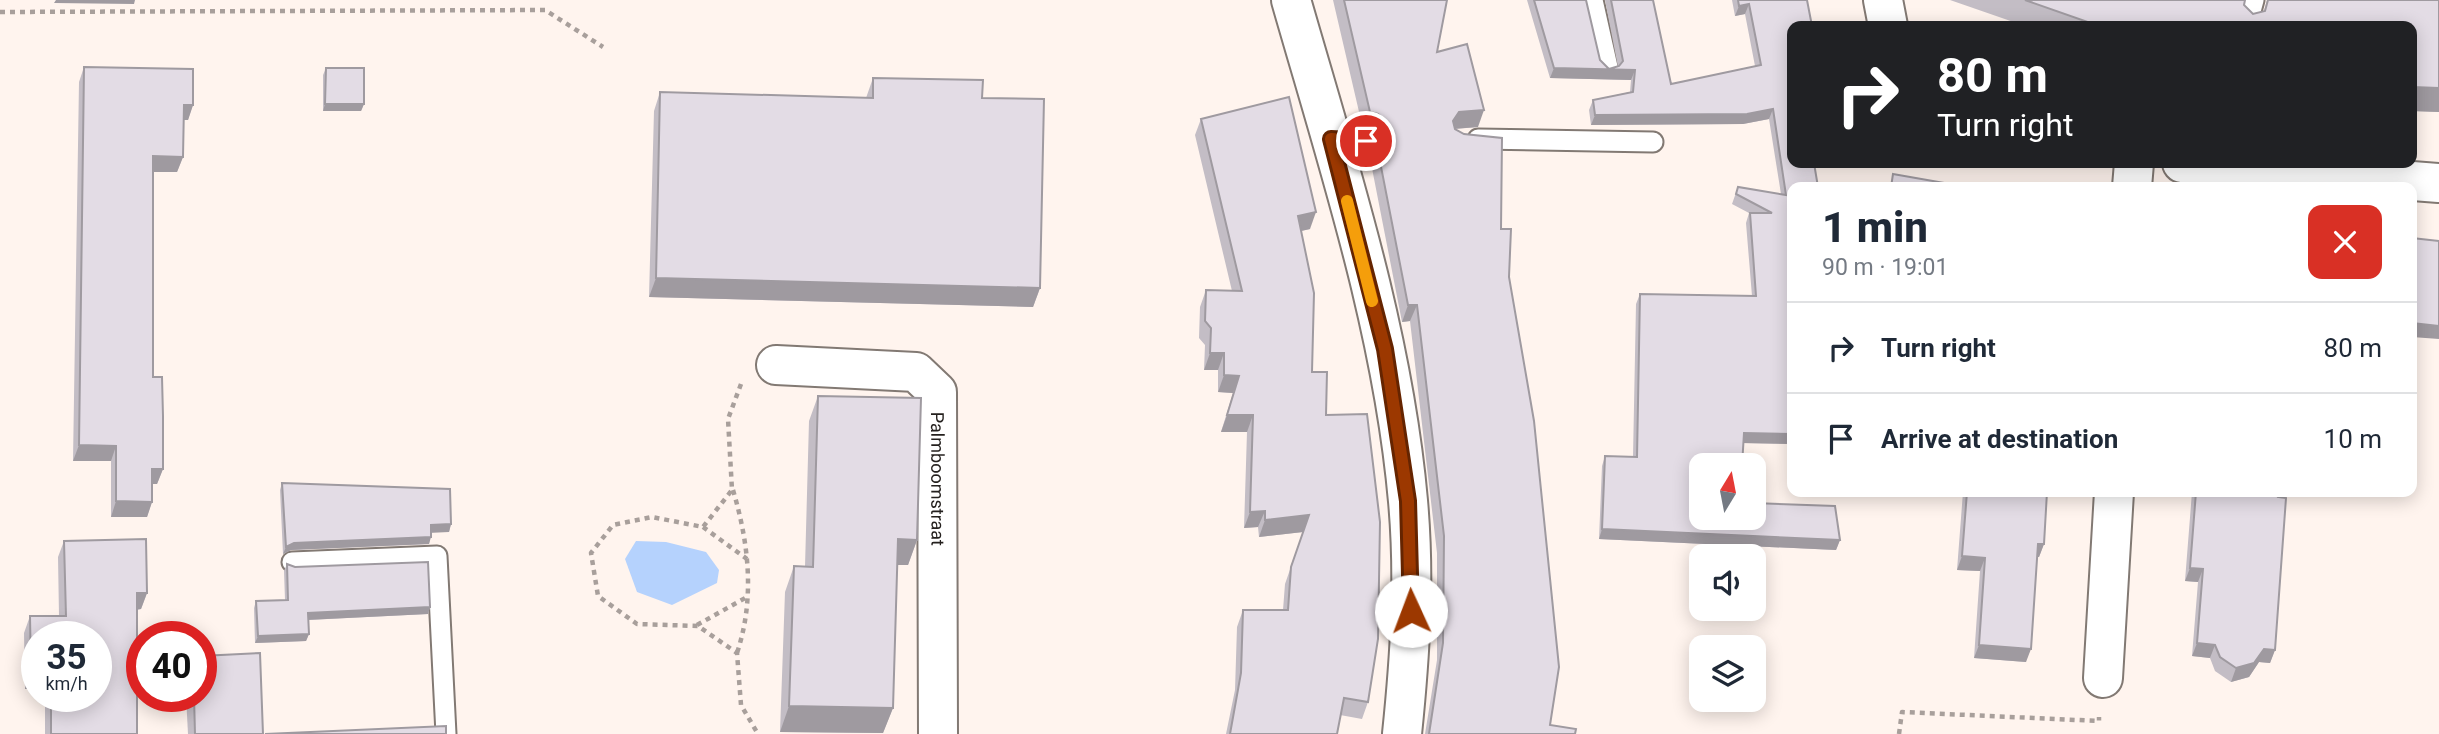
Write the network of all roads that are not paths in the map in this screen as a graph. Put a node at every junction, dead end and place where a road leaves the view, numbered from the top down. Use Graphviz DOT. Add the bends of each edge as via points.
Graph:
graph roads {
  1 [pos="1291,0"];
  2 [pos="1594,0"];
  3 [pos="1883,0"];
  4 [pos="2254,0"];
  5 [pos="1887,21"];
  6 [pos="2248,21"];
  7 [pos="1608,66"];
  8 [pos="1459,139"];
  9 [pos="1653,142"];
  10 [pos="2249,168"];
  11 [pos="2439,183"];
  12 [pos="776,365"];
  13 [pos="2114,497"];
  14 [pos="292,562"];
  15 [pos="2103,678"];
  16 [pos="446,734"];
  17 [pos="938,734"];
  18 [pos="1402,734"];
  1 -- 18 [label="street" via="1348,140 1408,501 1412,638"];
  2 -- 7 [label="lane"];
  3 -- 5 [label="street"];
  4 -- 6 [label="lane"];
  8 -- 9 [label="lane"];
  10 -- 11 [label="street"];
  12 -- 17 [label="street, Palmboomstraat" via="916,372 937,392"];
  13 -- 15 [label="street"];
  14 -- 16 [label="lane" via="437,556"];
}
